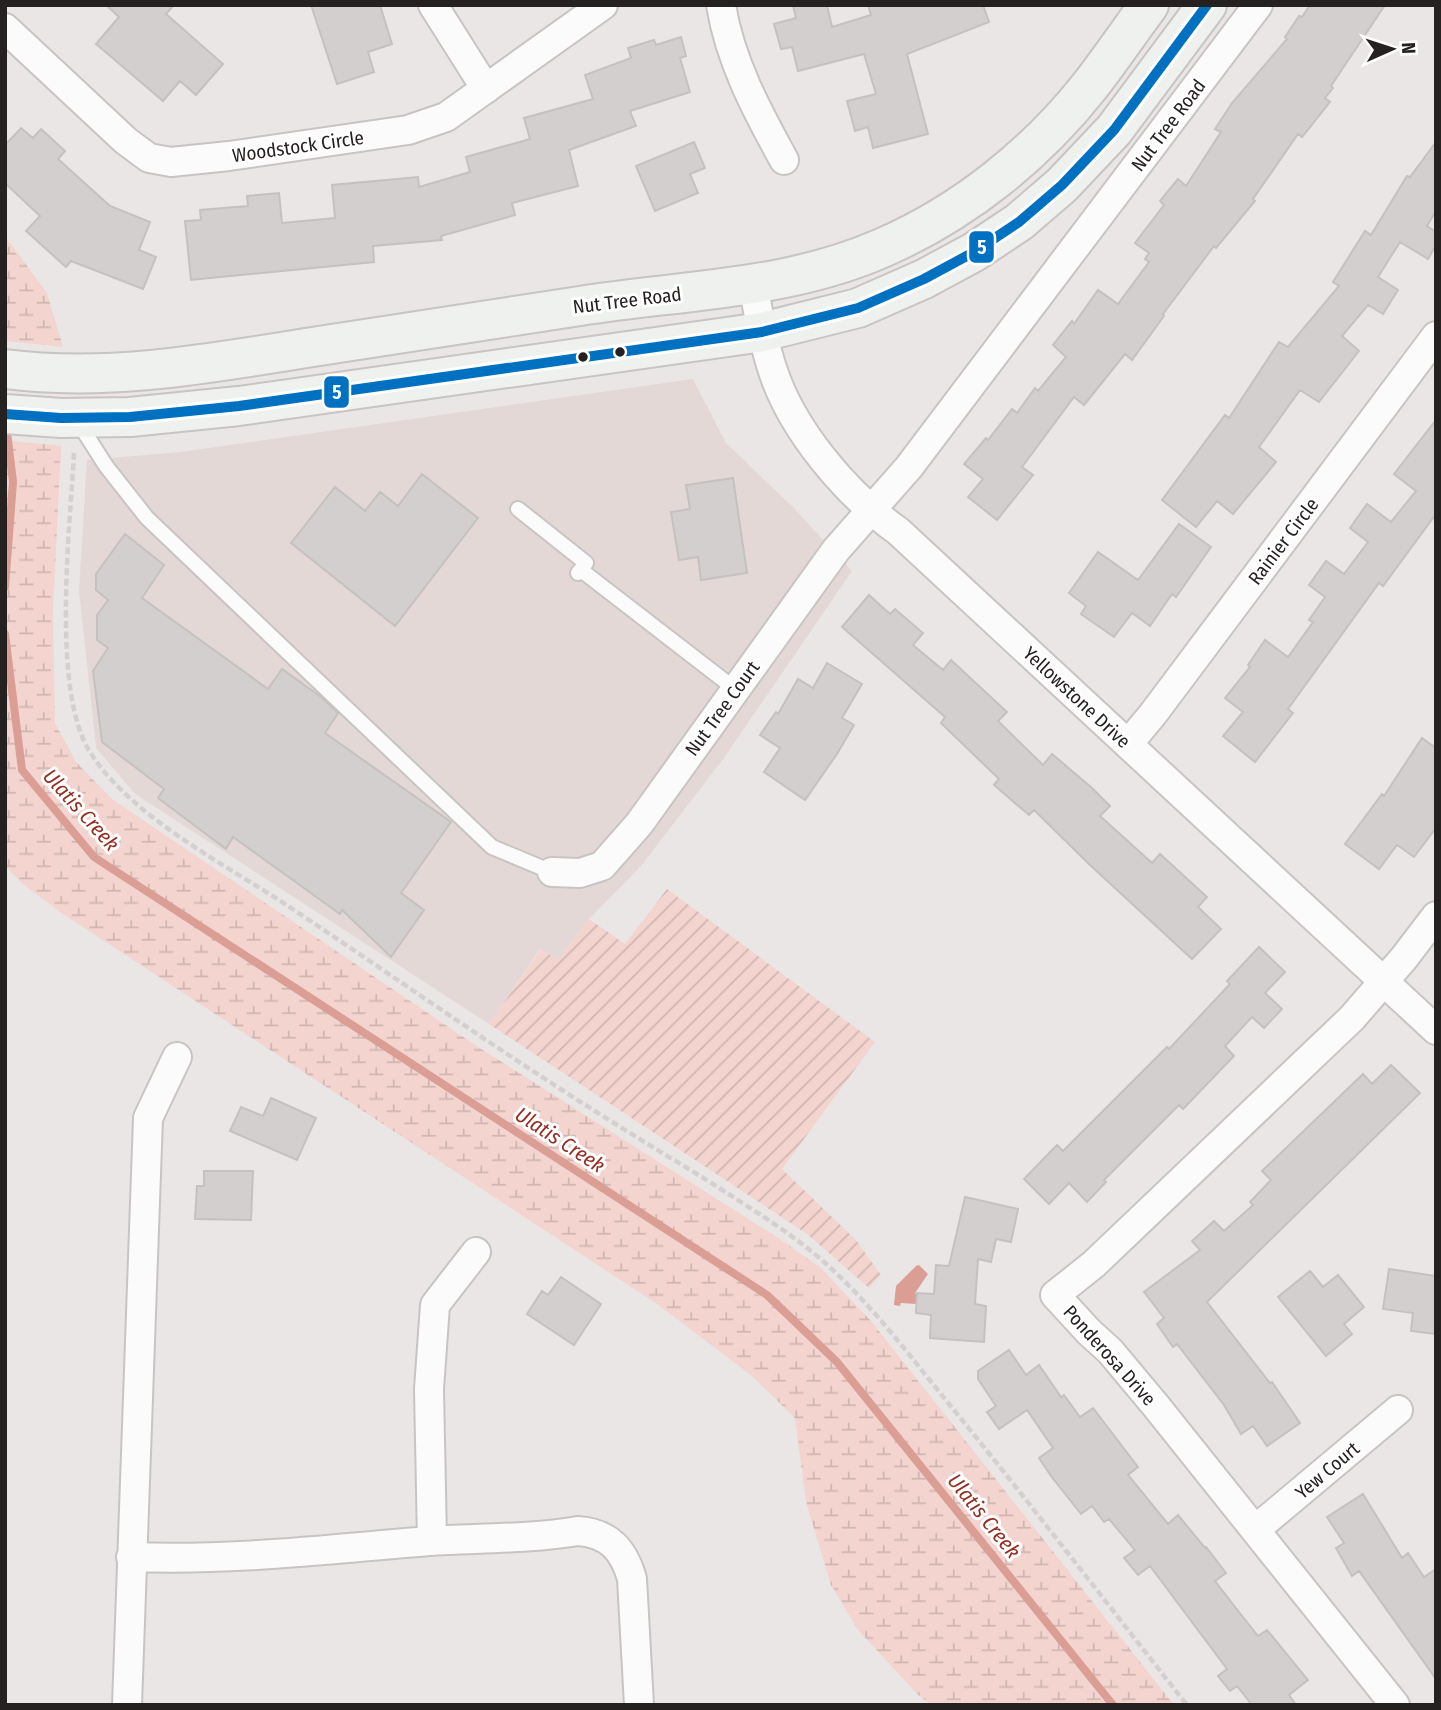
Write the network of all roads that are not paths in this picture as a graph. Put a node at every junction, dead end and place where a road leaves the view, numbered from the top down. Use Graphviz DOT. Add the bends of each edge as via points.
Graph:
graph roads {
  1 [pos="433,5"];
  2 [pos="603,5"];
  3 [pos="720,5"];
  4 [pos="1149,5"];
  5 [pos="1207,5"];
  6 [pos="1258,5"];
  7 [pos="5,28"];
  8 [pos="486,89"];
  9 [pos="784,160"];
  10 [pos="752,284"];
  11 [pos="762,332"];
  12 [pos="1436,336"];
  13 [pos="23,372"];
  14 [pos="5,414"];
  15 [pos="68,418"];
  16 [pos="518,509"];
  17 [pos="871,509"];
  18 [pos="735,689"];
  19 [pos="1128,744"];
  20 [pos="552,872"];
  21 [pos="1436,916"];
  22 [pos="1384,982"];
  23 [pos="1436,1030"];
  24 [pos="177,1057"];
  25 [pos="476,1252"];
  26 [pos="1398,1410"];
  27 [pos="1256,1529"];
  28 [pos="432,1541"];
  29 [pos="131,1557"];
  30 [pos="127,1705"];
  31 [pos="639,1705"];
  32 [pos="1395,1705"];
  1 -- 8 [label="street"];
  2 -- 8 [label="street, Woodstock Circle"];
  3 -- 9 [label="street" via="751,102"];
  4 -- 10 [label="main road, Nut Tree Road" via="1088,88 1037,145 989,185 883,248 833,266"];
  5 -- 11 [label="main road, Nut Tree Road" via="1114,130 1019,222 974,252 890,295"];
  6 -- 17 [label="street, Nut Tree Road" via="909,467"];
  7 -- 8 [label="street, Woodstock Circle" via="126,141 149,158 171,162 408,130 446,117"];
  10 -- 11 [label="street, Yellowstone Drive"];
  10 -- 13 [label="main road, Nut Tree Road" via="598,303 171,370"];
  11 -- 15 [label="main road, Nut Tree Road" via="197,412"];
  11 -- 17 [label="street, Yellowstone Drive" via="772,369 800,427"];
  12 -- 19 [label="street, Rainier Circle"];
  14 -- 15 [label="main road, Nut Tree Road"];
  15 -- 20 [label="lane" via="157,527 492,847"];
  16 -- 18 [label="lane" via="586,563 578,574"];
  17 -- 18 [label="street, Nut Tree Court"];
  17 -- 19 [label="street, Yellowstone Drive"];
  18 -- 20 [label="street, Nut Tree Court" via="639,824 602,866 580,873"];
  19 -- 22 [label="street, Yellowstone Drive"];
  21 -- 22 [label="street"];
  22 -- 23 [label="street, Yellowstone Drive"];
  22 -- 27 [label="street, Ponderosa Drive" via="1352,1018 1094,1264 1055,1295 1110,1351"];
  24 -- 29 [label="street" via="148,1118"];
  25 -- 28 [label="street" via="435,1305 429,1389"];
  26 -- 27 [label="street, Yew Court"];
  27 -- 32 [label="street, Ponderosa Drive"];
  28 -- 29 [label="street" via="270,1555"];
  28 -- 31 [label="street" via="578,1531 609,1539 624,1556 632,1579"];
  29 -- 30 [label="street"];
}
